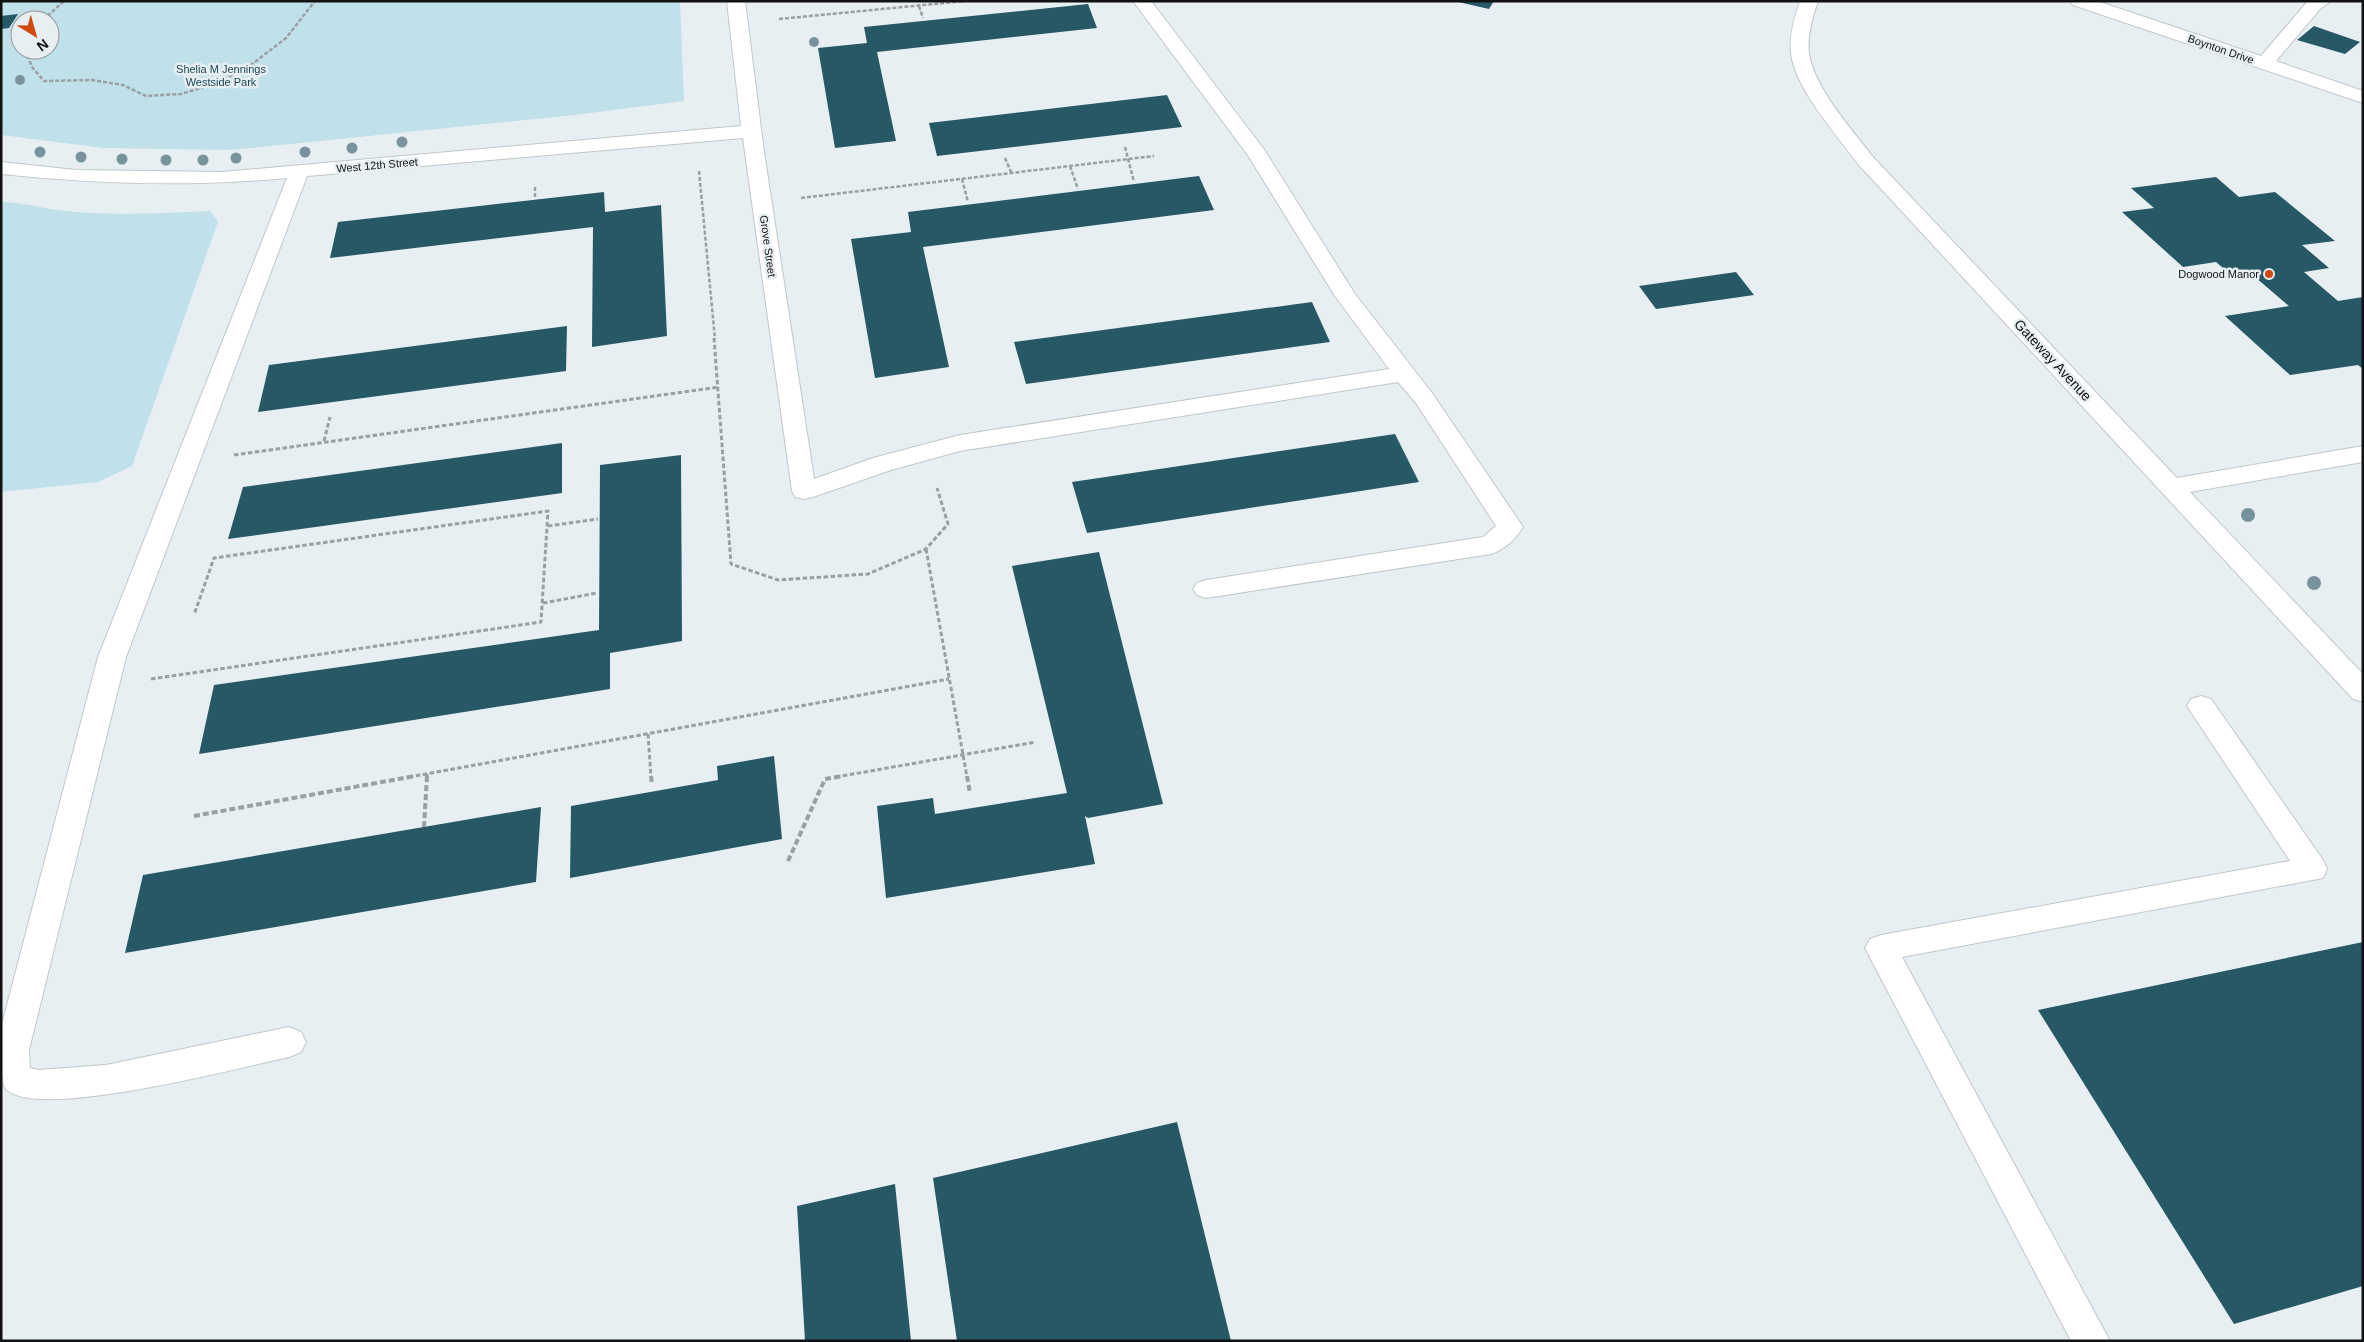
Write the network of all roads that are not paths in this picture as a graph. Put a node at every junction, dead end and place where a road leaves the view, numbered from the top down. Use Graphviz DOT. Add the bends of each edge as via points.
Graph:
graph roads {
  1 [pos="736,1"];
  2 [pos="1142,1"];
  3 [pos="1809,1"];
  4 [pos="2079,1"];
  5 [pos="2322,1"];
  6 [pos="2264,64"];
  7 [pos="2363,97"];
  8 [pos="751,131"];
  9 [pos="1,168"];
  10 [pos="299,172"];
  11 [pos="1404,374"];
  12 [pos="2363,454"];
  13 [pos="2171,487"];
  14 [pos="1206,590"];
  15 [pos="2363,692"];
  16 [pos="2201,706"];
  17 [pos="289,1042"];
  18 [pos="2091,1341"];
  1 -- 8 [label="street, Grove Street"];
  2 -- 11 [label="street" via="1256,152 1346,296"];
  3 -- 13 [label="street, Gateway Avenue" via="1802,18 1801,60 1821,100 1865,160"];
  4 -- 6 [label="street, Boynton Drive"];
  5 -- 6 [label="street" via="2314,5"];
  6 -- 7 [label="street, Boynton Drive"];
  8 -- 10 [label="street, West 12th Street"];
  8 -- 11 [label="street, Grove Street" via="804,491 882,464 960,443"];
  9 -- 10 [label="street, West 12th Street" via="86,177 222,178"];
  10 -- 17 [label="street" via="124,624 104,686 12,1050 13,1073 22,1082 38,1087 87,1083"];
  11 -- 14 [label="street" via="1424,398 1510,527 1491,545"];
  12 -- 13 [label="street"];
  13 -- 15 [label="street, Gateway Avenue"];
  16 -- 18 [label="street" via="2312,869 1881,948"];
}
